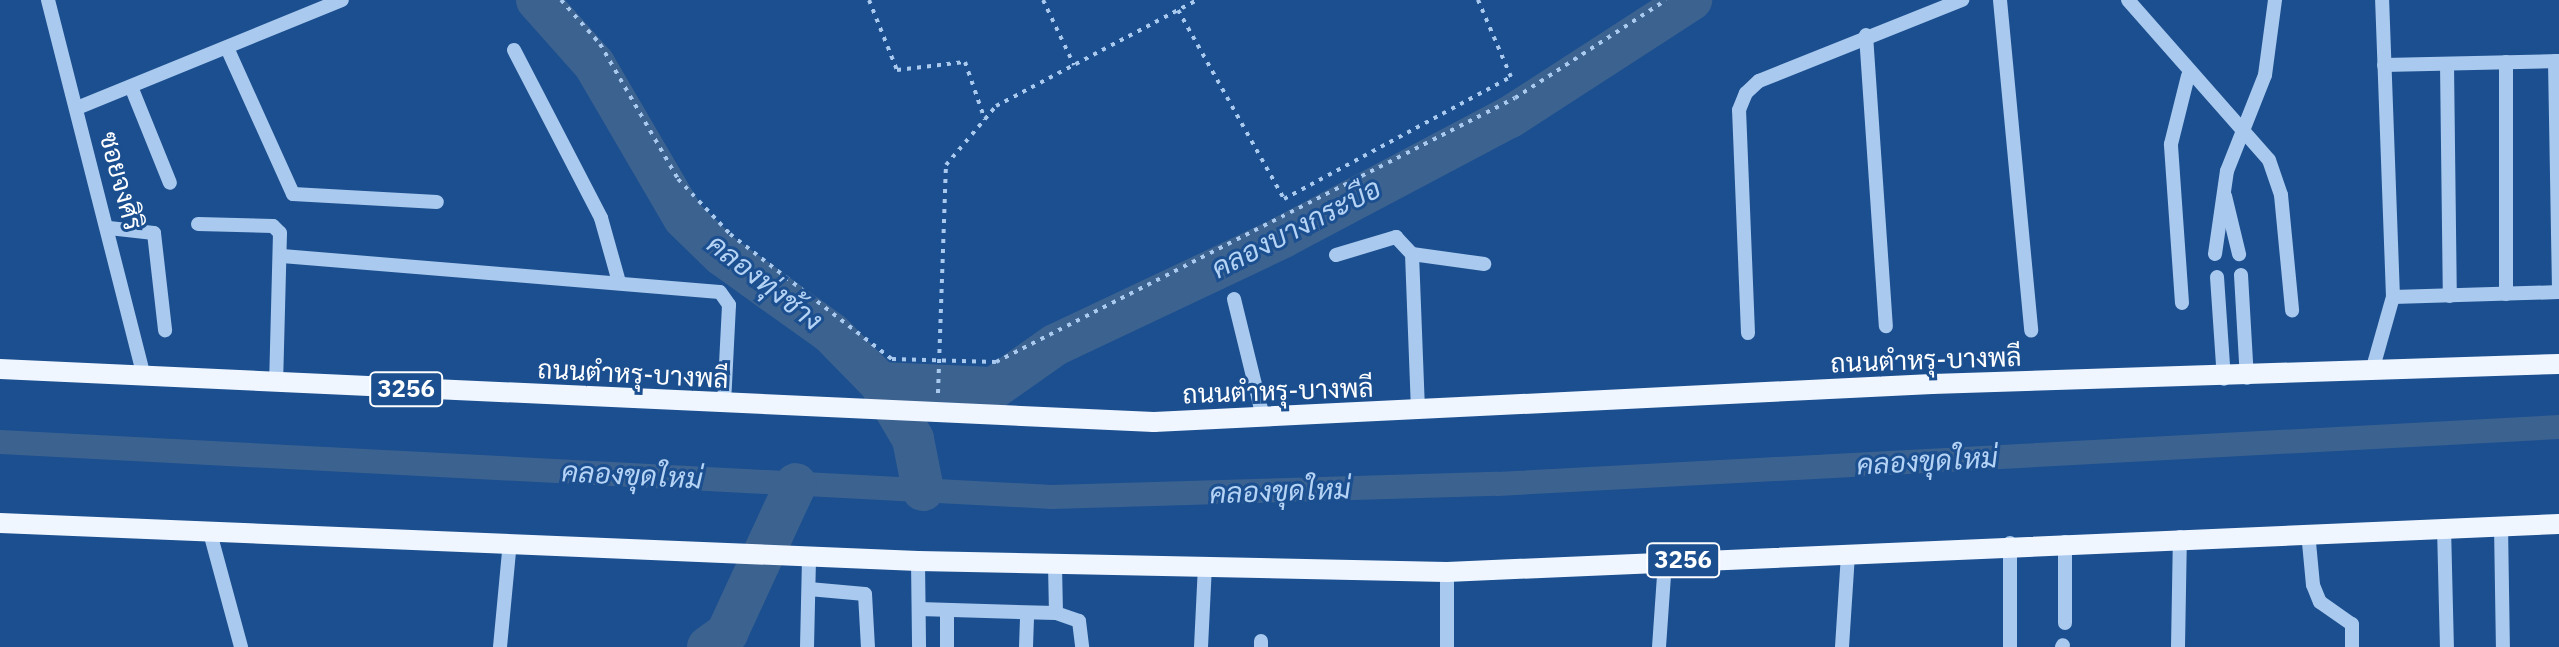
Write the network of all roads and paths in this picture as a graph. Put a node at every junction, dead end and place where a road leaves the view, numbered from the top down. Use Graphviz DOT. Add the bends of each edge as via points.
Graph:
graph roads {
  1 [pos="48,0"];
  2 [pos="342,0"];
  3 [pos="561,0"];
  4 [pos="869,0"];
  5 [pos="1043,0"];
  6 [pos="1197,0"];
  7 [pos="1478,0"];
  8 [pos="1666,0"];
  9 [pos="1962,0"];
  10 [pos="2000,0"];
  11 [pos="2128,0"];
  12 [pos="2275,0"];
  13 [pos="2382,0"];
  14 [pos="1178,10"];
  15 [pos="1866,35"];
  16 [pos="228,50"];
  17 [pos="514,50"];
  18 [pos="2557,61"];
  19 [pos="2506,62"];
  20 [pos="2447,64"];
  21 [pos="1074,65"];
  22 [pos="2384,65"];
  23 [pos="2188,76"];
  24 [pos="132,89"];
  25 [pos="77,108"];
  26 [pos="985,120"];
  27 [pos="2243,125"];
  28 [pos="170,183"];
  29 [pos="2225,196"];
  30 [pos="437,202"];
  31 [pos="198,224"];
  32 [pos="109,228"];
  33 [pos="1412,254"];
  34 [pos="2215,254"];
  35 [pos="2239,254"];
  36 [pos="1336,255"];
  37 [pos="282,256"];
  38 [pos="1484,264"];
  39 [pos="2241,275"];
  40 [pos="2217,277"];
  41 [pos="619,282"];
  42 [pos="2559,292"];
  43 [pos="2506,294"];
  44 [pos="2450,296"];
  45 [pos="2393,297"];
  46 [pos="1234,299"];
  47 [pos="2182,303"];
  48 [pos="2292,310"];
  49 [pos="1886,326"];
  50 [pos="165,330"];
  51 [pos="2031,331"];
  52 [pos="1748,333"];
  53 [pos="2559,364"];
  54 [pos="0,369"];
  55 [pos="2372,371"];
  56 [pos="144,376"];
  57 [pos="2247,378"];
  58 [pos="2224,379"];
  59 [pos="276,382"];
  60 [pos="724,405"];
  61 [pos="1418,411"];
  62 [pos="938,416"];
  63 [pos="1263,417"];
  64 [pos="0,523"];
  65 [pos="2559,524"];
  66 [pos="2501,525"];
  67 [pos="2444,527"];
  68 [pos="209,529"];
  69 [pos="2308,532"];
  70 [pos="2180,537"];
  71 [pos="510,542"];
  72 [pos="2065,542"];
  73 [pos="2010,543"];
  74 [pos="1848,553"];
  75 [pos="808,556"];
  76 [pos="918,561"];
  77 [pos="1665,561"];
  78 [pos="1055,564"];
  79 [pos="1205,566"];
  80 [pos="1447,572"];
  81 [pos="809,589"];
  82 [pos="919,609"];
  83 [pos="947,611"];
  84 [pos="1027,613"];
  85 [pos="1056,613"];
  86 [pos="2065,623"];
  87 [pos="241,646"];
  88 [pos="252,647"];
  89 [pos="500,647"];
  90 [pos="807,647"];
  91 [pos="868,647"];
  92 [pos="919,647"];
  93 [pos="947,647"];
  94 [pos="1026,647"];
  95 [pos="1082,647"];
  96 [pos="1201,647"];
  97 [pos="1447,647"];
  98 [pos="1659,647"];
  99 [pos="1842,647"];
  100 [pos="2010,647"];
  101 [pos="2178,647"];
  102 [pos="2352,647"];
  103 [pos="2447,647"];
  104 [pos="2503,647"];
  1 -- 25 [label="street, ซอยจงศิริ"];
  2 -- 16 [label="street"];
  3 -- 8 [label="path, bridge" via="600,44 678,179 730,234 892,359 996,362 1515,98"];
  4 -- 26 [label="path" via="897,70 965,62"];
  5 -- 21 [label="path"];
  6 -- 14 [label="path"];
  7 -- 14 [label="path" via="1511,77 1284,199"];
  9 -- 15 [label="street"];
  10 -- 51 [label="street"];
  11 -- 23 [label="street"];
  12 -- 27 [label="street" via="2265,75"];
  13 -- 22 [label="street"];
  14 -- 21 [label="path"];
  15 -- 49 [label="street"];
  15 -- 52 [label="street" via="1759,81 1739,110"];
  16 -- 24 [label="street"];
  16 -- 30 [label="street" via="293,194 315,201"];
  17 -- 41 [label="street" via="601,218"];
  18 -- 19 [label="street"];
  18 -- 42 [label="street"];
  19 -- 20 [label="street"];
  19 -- 43 [label="street"];
  20 -- 22 [label="street"];
  20 -- 44 [label="street"];
  21 -- 26 [label="path" via="996,106"];
  22 -- 45 [label="street"];
  23 -- 27 [label="street"];
  23 -- 47 [label="street" via="2171,144"];
  24 -- 25 [label="street"];
  24 -- 28 [label="street"];
  25 -- 32 [label="street, ซอยจงศิริ"];
  26 -- 62 [label="path" via="946,165"];
  27 -- 29 [label="street"];
  27 -- 48 [label="street" via="2269,160 2281,195"];
  29 -- 34 [label="street"];
  29 -- 35 [label="street"];
  31 -- 37 [label="street" via="273,226"];
  32 -- 50 [label="street" via="154,233"];
  32 -- 56 [label="street, ซอยจงศิริ"];
  33 -- 36 [label="street" via="1396,237"];
  33 -- 38 [label="street"];
  33 -- 61 [label="street"];
  37 -- 41 [label="street"];
  37 -- 59 [label="street"];
  39 -- 57 [label="street"];
  40 -- 58 [label="street"];
  41 -- 60 [label="street" via="707,288 726,299"];
  42 -- 43 [label="street"];
  43 -- 44 [label="street"];
  44 -- 45 [label="street"];
  45 -- 55 [label="street"];
  46 -- 63 [label="street"];
  53 -- 55 [label="main road, ถนนตำหรุ-บางพลี / 3256"];
  54 -- 56 [label="main road, ถนนตำหรุ-บางพลี / 3256"];
  55 -- 57 [label="main road, ถนนตำหรุ-บางพลี / 3256"];
  56 -- 59 [label="main road, ถนนตำหรุ-บางพลี / 3256"];
  57 -- 58 [label="main road, ถนนตำหรุ-บางพลี / 3256"];
  58 -- 61 [label="main road, ถนนตำหรุ-บางพลี / 3256" via="1932,384"];
  59 -- 60 [label="main road, ถนนตำหรุ-บางพลี / 3256"];
  60 -- 62 [label="main road, ถนนตำหรุ-บางพลี / 3256"];
  61 -- 63 [label="main road, ถนนตำหรุ-บางพลี / 3256"];
  62 -- 63 [label="main road, ถนนตำหรุ-บางพลี / 3256"];
  64 -- 68 [label="main road, 3256"];
  65 -- 66 [label="main road, 3256"];
  66 -- 67 [label="main road, 3256"];
  66 -- 104 [label="street"];
  67 -- 69 [label="main road, 3256"];
  67 -- 103 [label="street"];
  68 -- 71 [label="main road, 3256"];
  68 -- 87 [label="street"];
  69 -- 70 [label="main road, 3256"];
  69 -- 102 [label="street" via="2313,585 2320,602 2352,624"];
  70 -- 72 [label="main road, 3256"];
  70 -- 101 [label="street"];
  71 -- 75 [label="main road, 3256"];
  71 -- 89 [label="street"];
  72 -- 73 [label="main road, 3256"];
  72 -- 86 [label="street"];
  73 -- 74 [label="main road, 3256"];
  73 -- 100 [label="street"];
  74 -- 77 [label="main road, 3256"];
  74 -- 99 [label="street"];
  75 -- 76 [label="main road, 3256"];
  75 -- 81 [label="street"];
  76 -- 78 [label="main road, 3256"];
  76 -- 82 [label="street"];
  77 -- 80 [label="main road, 3256"];
  77 -- 98 [label="street"];
  78 -- 79 [label="main road, 3256"];
  78 -- 85 [label="street"];
  79 -- 80 [label="main road, 3256"];
  79 -- 96 [label="street"];
  80 -- 97 [label="street"];
  81 -- 90 [label="street"];
  81 -- 91 [label="street" via="865,594"];
  82 -- 83 [label="street"];
  82 -- 92 [label="street"];
  83 -- 84 [label="street"];
  83 -- 93 [label="street"];
  84 -- 85 [label="street"];
  84 -- 94 [label="street"];
  85 -- 95 [label="street" via="1079,621"];
  87 -- 88 [label="street"];
}
